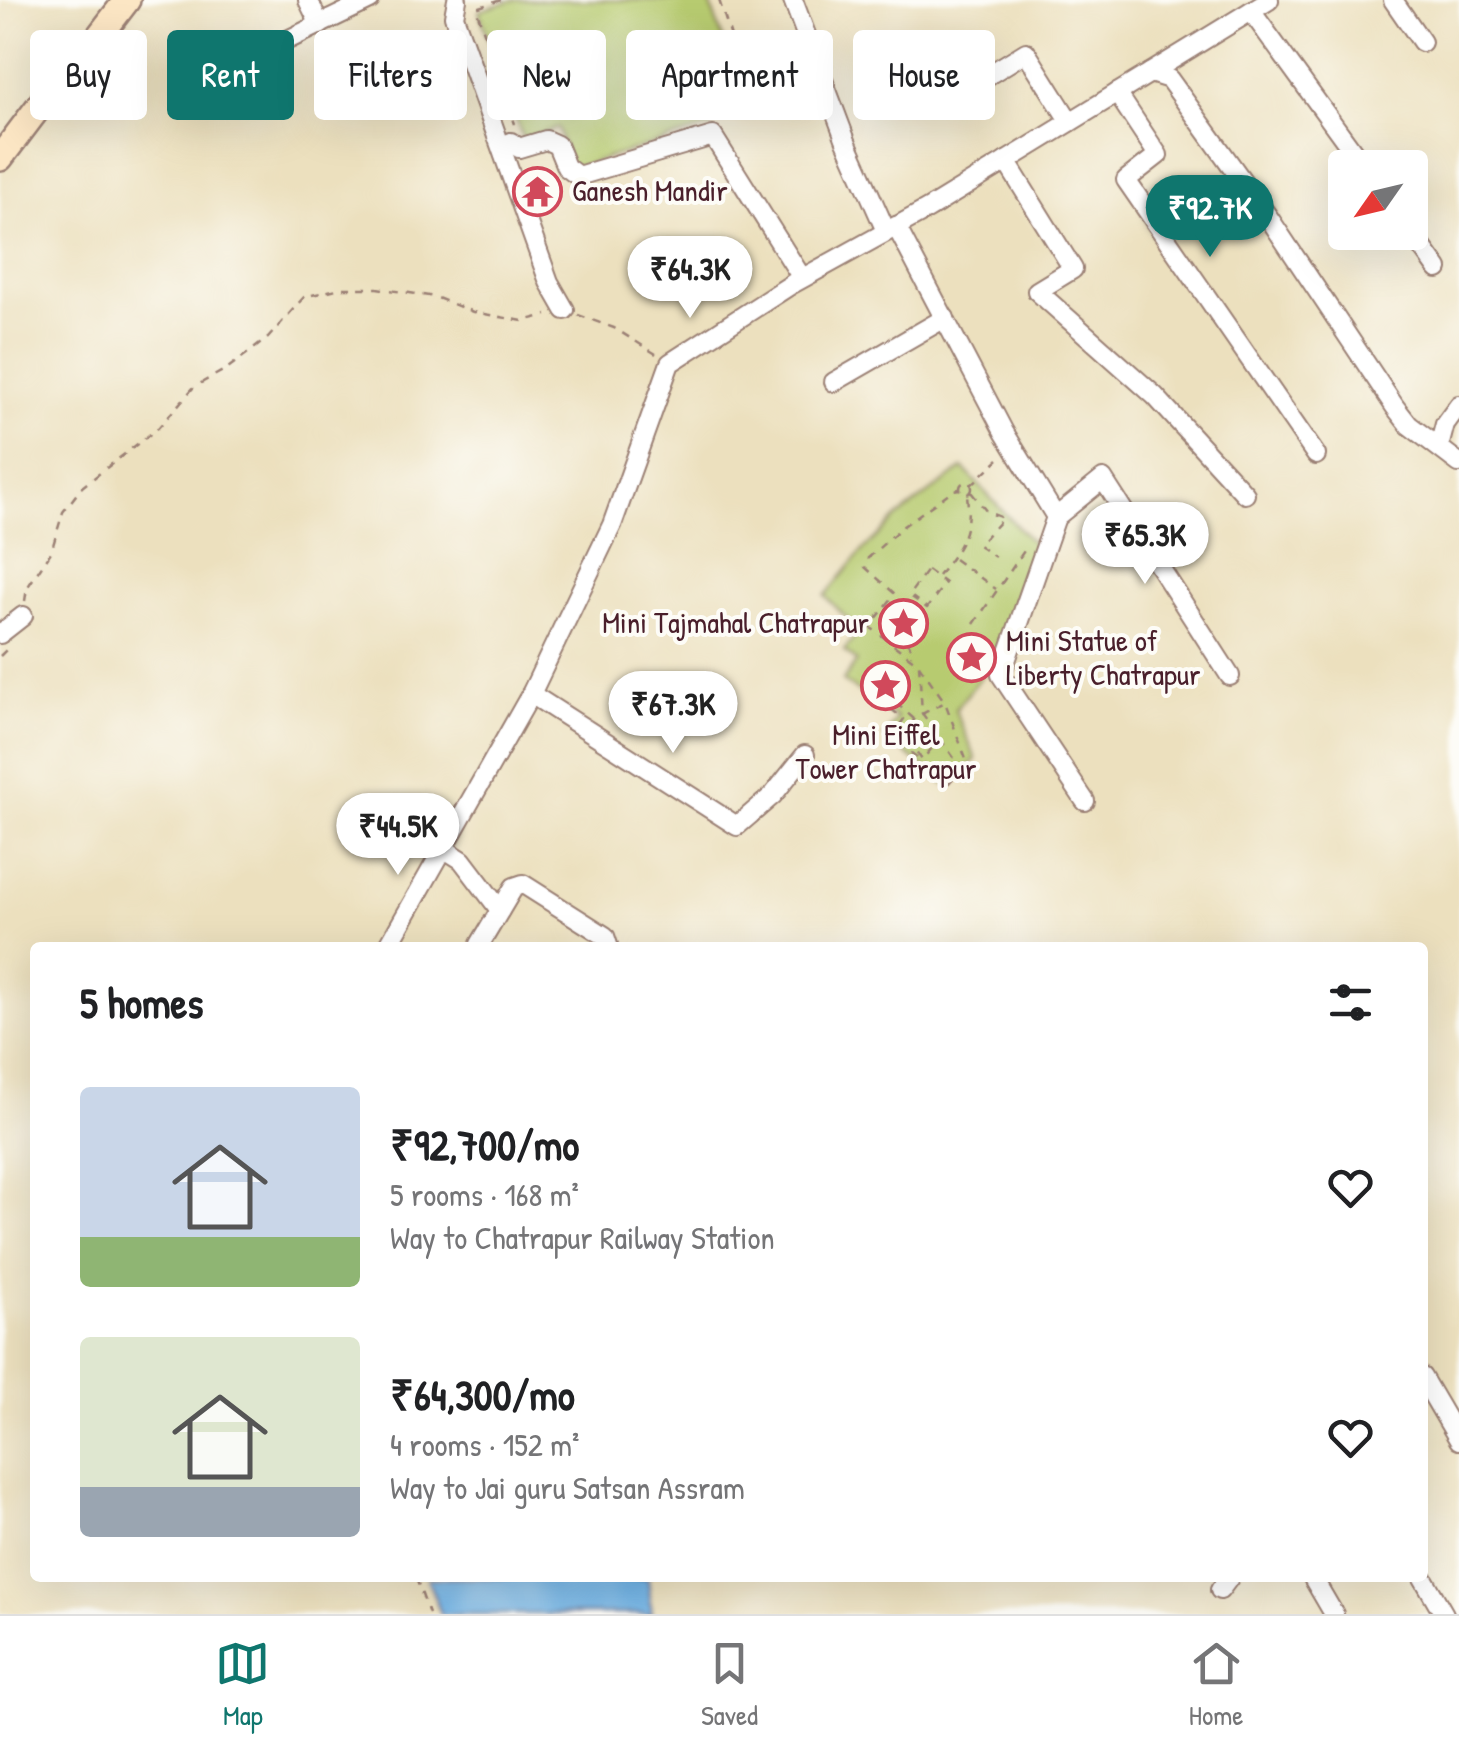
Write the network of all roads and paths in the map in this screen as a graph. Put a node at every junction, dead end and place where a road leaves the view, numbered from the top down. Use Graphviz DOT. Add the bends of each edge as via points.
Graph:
graph roads {
  1 [pos="127,0"];
  2 [pos="308,0"];
  3 [pos="370,0"];
  4 [pos="458,0"];
  5 [pos="501,0"];
  6 [pos="719,0"];
  7 [pos="793,0"];
  8 [pos="1268,0"];
  9 [pos="1393,0"];
  10 [pos="1251,11"];
  11 [pos="320,25"];
  12 [pos="729,30"];
  13 [pos="294,37"];
  14 [pos="1422,42"];
  15 [pos="995,71"];
  16 [pos="1150,74"];
  17 [pos="1117,93"];
  18 [pos="1070,122"];
  19 [pos="517,144"];
  20 [pos="1352,150"];
  21 [pos="0,158"];
  22 [pos="1006,161"];
  23 [pos="890,229"];
  24 [pos="1425,250"];
  25 [pos="1438,268"];
  26 [pos="802,278"];
  27 [pos="566,310"];
  28 [pos="945,318"];
  29 [pos="670,363"];
  30 [pos="834,382"];
  31 [pos="1459,405"];
  32 [pos="1439,447"];
  33 [pos="1014,448"];
  34 [pos="1316,455"];
  35 [pos="1459,463"];
  36 [pos="970,485"];
  37 [pos="960,488"];
  38 [pos="969,493"];
  39 [pos="1246,494"];
  40 [pos="1056,517"];
  41 [pos="1026,548"];
  42 [pos="952,557"];
  43 [pos="995,557"];
  44 [pos="937,577"];
  45 [pos="998,590"];
  46 [pos="919,602"];
  47 [pos="913,612"];
  48 [pos="23,616"];
  49 [pos="974,624"];
  50 [pos="5,640"];
  51 [pos="908,643"];
  52 [pos="0,656"];
  53 [pos="910,658"];
  54 [pos="918,664"];
  55 [pos="1230,676"];
  56 [pos="531,694"];
  57 [pos="945,702"];
  58 [pos="922,713"];
  59 [pos="914,719"];
  60 [pos="940,739"];
  61 [pos="805,755"];
  62 [pos="954,758"];
  63 [pos="1085,801"];
  64 [pos="444,848"];
  65 [pos="500,910"];
  66 [pos="390,942"];
  67 [pos="481,942"];
  68 [pos="607,942"];
  69 [pos="1428,1387"];
  70 [pos="1459,1402"];
  71 [pos="1440,1407"];
  72 [pos="1459,1440"];
  73 [pos="417,1582"];
  74 [pos="1316,1582"];
  75 [pos="1425,1582"];
  76 [pos="429,1614"];
  77 [pos="1334,1614"];
  78 [pos="1444,1614"];
  1 -- 21 [label="street"];
  2 -- 11 [label="street"];
  3 -- 11 [label="street"];
  4 -- 27 [label="street" via="454,16"];
  5 -- 19 [label="path" via="476,8"];
  6 -- 12 [label="path"];
  7 -- 23 [label="street" via="846,141"];
  8 -- 10 [label="street"];
  9 -- 14 [label="street"];
  10 -- 16 [label="street"];
  10 -- 20 [label="street"];
  11 -- 13 [label="street"];
  15 -- 18 [label="street" via="1026,52"];
  16 -- 17 [label="street"];
  16 -- 32 [label="street" via="1170,79 1395,408"];
  17 -- 18 [label="street"];
  17 -- 34 [label="street" via="1158,155 1126,180"];
  18 -- 22 [label="street"];
  19 -- 26 [label="street" via="557,145 578,176 713,136"];
  22 -- 23 [label="street"];
  22 -- 39 [label="street" via="1073,269 1038,291 1155,396"];
  23 -- 26 [label="street"];
  23 -- 28 [label="street"];
  24 -- 25 [label="street"];
  26 -- 29 [label="street"];
  27 -- 29 [label="path" via="614,328"];
  27 -- 48 [label="path" via="524,321 377,288 304,297 268,338 194,388 158,428 82,487 27,588"];
  28 -- 30 [label="street"];
  28 -- 33 [label="street"];
  29 -- 56 [label="street" via="612,525"];
  31 -- 32 [label="street"];
  32 -- 35 [label="street"];
  33 -- 36 [label="path"];
  33 -- 40 [label="street"];
  36 -- 37 [label="path"];
  36 -- 38 [label="path"];
  37 -- 38 [label="path"];
  37 -- 53 [label="path" via="866,560 895,594 870,627"];
  38 -- 42 [label="path" via="968,530"];
  38 -- 43 [label="path" via="1003,518 978,545"];
  40 -- 55 [label="street" via="1103,479"];
  40 -- 63 [label="street" via="1001,675"];
  41 -- 45 [label="path"];
  42 -- 44 [label="path"];
  42 -- 45 [label="path"];
  44 -- 46 [label="path" via="945,583 928,608"];
  44 -- 46 [label="path" via="927,570 909,595"];
  45 -- 49 [label="path"];
  46 -- 47 [label="path"];
  47 -- 51 [label="path" via="924,620"];
  47 -- 51 [label="path" via="900,603 884,626"];
  48 -- 50 [label="street"];
  50 -- 52 [label="path"];
  51 -- 53 [label="path"];
  53 -- 54 [label="path"];
  54 -- 57 [label="path"];
  54 -- 58 [label="path"];
  56 -- 61 [label="street" via="737,826 773,796"];
  56 -- 64 [label="street"];
  57 -- 58 [label="path"];
  57 -- 59 [label="path" via="966,762 949,783 891,737 904,719 890,710 896,702"];
  58 -- 59 [label="path"];
  58 -- 60 [label="path"];
  59 -- 60 [label="path" via="900,740 922,760"];
  60 -- 62 [label="path"];
  64 -- 65 [label="street" via="462,860"];
  64 -- 66 [label="street"];
  65 -- 67 [label="street"];
  65 -- 68 [label="street" via="523,884"];
  69 -- 71 [label="street"];
  70 -- 71 [label="street"];
  71 -- 72 [label="street"];
  73 -- 76 [label="path"];
  74 -- 77 [label="street"];
  75 -- 78 [label="street"];
}
